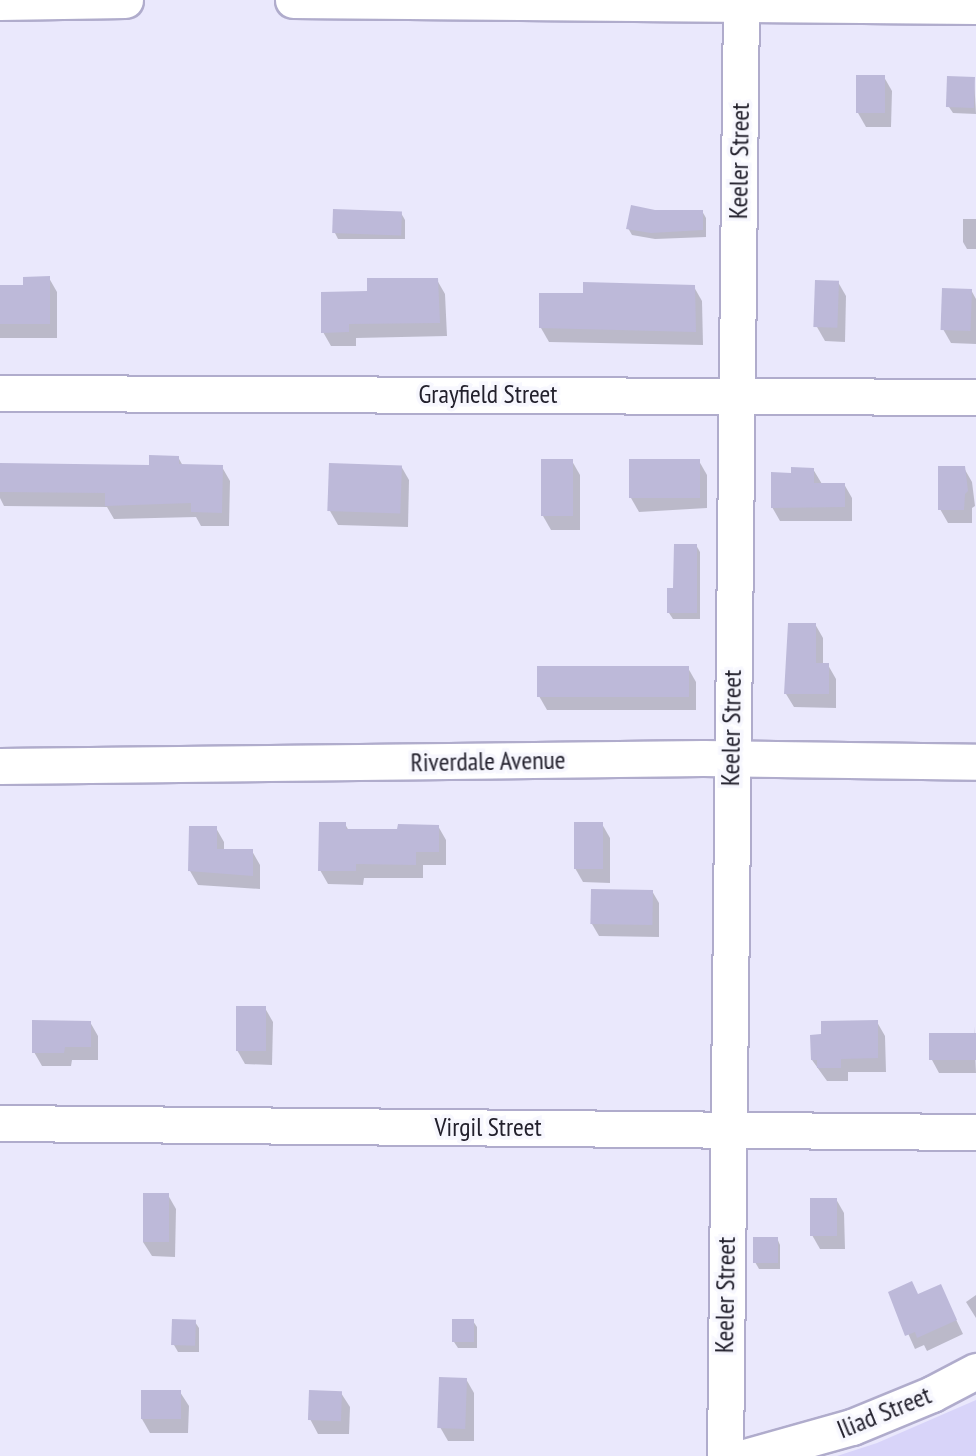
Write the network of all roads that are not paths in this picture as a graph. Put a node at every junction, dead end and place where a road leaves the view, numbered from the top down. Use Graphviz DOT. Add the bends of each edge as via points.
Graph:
graph roads {
  1 [pos="125,0"];
  2 [pos="293,0"];
  3 [pos="0,2"];
  4 [pos="741,2"];
  5 [pos="976,6"];
  6 [pos="0,394"];
  7 [pos="734,395"];
  8 [pos="976,397"];
  9 [pos="732,761"];
  10 [pos="976,762"];
  11 [pos="0,766"];
  12 [pos="0,1123"];
  13 [pos="726,1128"];
  14 [pos="976,1132"];
  15 [pos="976,1371"];
  16 [pos="725,1456"];
  17 [pos="748,1456"];
  1 -- 3 [label="street"];
  2 -- 4 [label="street"];
  4 -- 5 [label="street"];
  4 -- 7 [label="street, Keeler Street"];
  6 -- 7 [label="street, Grayfield Street"];
  7 -- 8 [label="street, Grayfield Street"];
  7 -- 9 [label="street, Keeler Street"];
  9 -- 10 [label="street, Riverdale Avenue"];
  9 -- 11 [label="street, Riverdale Avenue"];
  9 -- 13 [label="street, Keeler Street"];
  12 -- 13 [label="street, Virgil Street"];
  13 -- 14 [label="street, Virgil Street"];
  13 -- 16 [label="street, Keeler Street"];
  15 -- 17 [label="street, Iliad Street" via="852,1427"];
}
